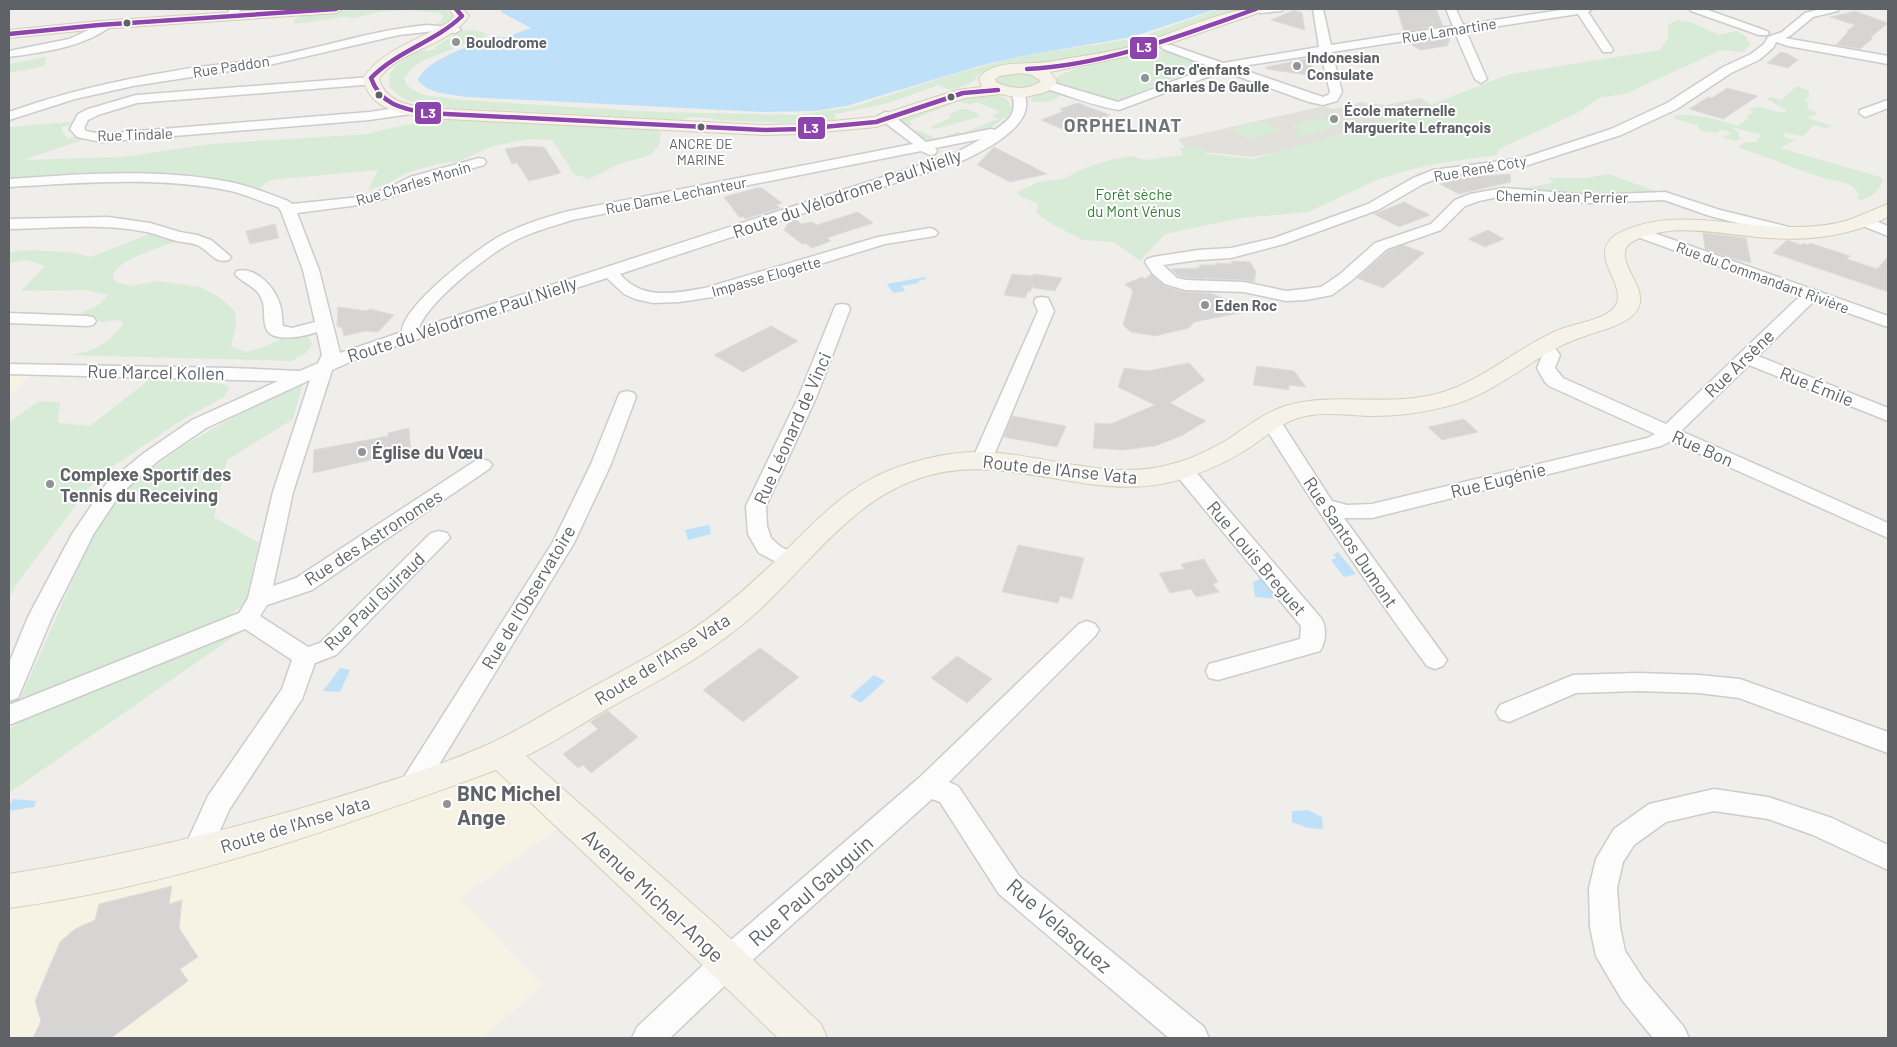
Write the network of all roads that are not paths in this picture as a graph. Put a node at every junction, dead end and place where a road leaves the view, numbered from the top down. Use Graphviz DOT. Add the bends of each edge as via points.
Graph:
graph roads {
  1 [pos="336,9"];
  2 [pos="1267,9"];
  3 [pos="1318,9"];
  4 [pos="1451,9"];
  5 [pos="1583,9"];
  6 [pos="1695,9"];
  7 [pos="1716,9"];
  8 [pos="1798,9"];
  9 [pos="1834,9"];
  10 [pos="234,10"];
  11 [pos="462,10"];
  12 [pos="279,11"];
  13 [pos="1809,15"];
  14 [pos="179,17"];
  15 [pos="106,25"];
  16 [pos="43,27"];
  17 [pos="452,29"];
  18 [pos="1459,29"];
  19 [pos="9,32"];
  20 [pos="1774,36"];
  21 [pos="1167,47"];
  22 [pos="1326,50"];
  23 [pos="1607,50"];
  24 [pos="9,54"];
  25 [pos="1888,60"];
  26 [pos="1222,67"];
  27 [pos="1027,69"];
  28 [pos="1481,79"];
  29 [pos="1047,81"];
  30 [pos="992,84"];
  31 [pos="378,85"];
  32 [pos="1018,93"];
  33 [pos="1888,104"];
  34 [pos="405,106"];
  35 [pos="1865,113"];
  36 [pos="9,116"];
  37 [pos="882,118"];
  38 [pos="796,125"];
  39 [pos="765,130"];
  40 [pos="1001,131"];
  41 [pos="922,146"];
  42 [pos="947,161"];
  43 [pos="478,162"];
  44 [pos="9,183"];
  45 [pos="288,209"];
  46 [pos="1888,210"];
  47 [pos="1863,221"];
  48 [pos="9,224"];
  49 [pos="1637,232"];
  50 [pos="1888,232"];
  51 [pos="930,233"];
  52 [pos="1796,233"];
  53 [pos="223,257"];
  54 [pos="1153,262"];
  55 [pos="610,271"];
  56 [pos="243,274"];
  57 [pos="1811,295"];
  58 [pos="1042,302"];
  59 [pos="9,306"];
  60 [pos="842,309"];
  61 [pos="9,318"];
  62 [pos="87,321"];
  63 [pos="1888,322"];
  64 [pos="323,325"];
  65 [pos="395,342"];
  66 [pos="1544,347"];
  67 [pos="1745,357"];
  68 [pos="326,365"];
  69 [pos="9,369"];
  70 [pos="230,373"];
  71 [pos="303,376"];
  72 [pos="627,397"];
  73 [pos="240,404"];
  74 [pos="1888,415"];
  75 [pos="1271,421"];
  76 [pos="1668,432"];
  77 [pos="982,460"];
  78 [pos="482,465"];
  79 [pos="1183,470"];
  80 [pos="1325,506"];
  81 [pos="1888,531"];
  82 [pos="439,538"];
  83 [pos="792,560"];
  84 [pos="253,609"];
  85 [pos="1087,630"];
  86 [pos="305,657"];
  87 [pos="1436,660"];
  88 [pos="1218,671"];
  89 [pos="9,691"];
  90 [pos="1509,712"];
  91 [pos="9,715"];
  92 [pos="1888,743"];
  93 [pos="501,754"];
  94 [pos="930,785"];
  95 [pos="411,788"];
  96 [pos="196,853"];
  97 [pos="1888,858"];
  98 [pos="9,891"];
  99 [pos="727,962"];
  100 [pos="648,1038"];
  101 [pos="807,1038"];
  102 [pos="1193,1038"];
  103 [pos="1673,1038"];
  1 -- 12 [label="main road"];
  2 -- 21 [label="main road"];
  2 -- 27 [label="main road" via="1134,51"];
  3 -- 22 [label="street"];
  4 -- 18 [label="street"];
  5 -- 18 [label="street, Rue Lamartine"];
  5 -- 23 [label="street"];
  6 -- 20 [label="street"];
  7 -- 20 [label="street" via="1753,23"];
  8 -- 13 [label="street"];
  9 -- 13 [label="street"];
  10 -- 12 [label="main road"];
  10 -- 14 [label="main road"];
  11 -- 17 [label="main road"];
  12 -- 14 [label="main road"];
  13 -- 20 [label="street, Rue René Coty"];
  14 -- 15 [label="main road"];
  14 -- 16 [label="main road"];
  15 -- 16 [label="street" via="102,22"];
  15 -- 19 [label="main road"];
  15 -- 24 [label="street" via="88,36"];
  16 -- 19 [label="main road"];
  17 -- 31 [label="main road" via="437,41 403,57 386,70"];
  17 -- 31 [label="main road" via="386,62 376,71"];
  17 -- 36 [label="street, Rue Paddon" via="392,33 256,64 109,87"];
  18 -- 22 [label="street, Rue Lamartine"];
  18 -- 28 [label="street"];
  20 -- 25 [label="street"];
  20 -- 54 [label="street, Rue René Coty" via="1755,57 1727,70 1643,122 1616,132 1525,162 1438,173 1373,206 1279,241 1231,253"];
  21 -- 26 [label="street"];
  21 -- 29 [label="main road" via="1075,66"];
  22 -- 26 [label="street, Rue Lamartine"];
  22 -- 26 [label="street" via="1336,92 1335,98 1323,101"];
  26 -- 29 [label="street, Rue Lamartine" via="1119,106"];
  27 -- 29 [label="main road" via="1043,74"];
  27 -- 30 [label="main road" via="1002,70"];
  29 -- 32 [label="main road" via="1036,91"];
  30 -- 32 [label="main road"];
  30 -- 37 [label="main road"];
  31 -- 34 [label="main road" via="374,90 383,99"];
  31 -- 34 [label="street, Rue Tindale" via="136,99 93,112 83,118 78,129 82,134 101,138 369,116"];
  32 -- 40 [label="street, Route du Vélodrome Paul Nielly" via="1019,115"];
  33 -- 35 [label="street"];
  34 -- 38 [label="main road" via="701,123"];
  34 -- 39 [label="main road" via="427,113"];
  37 -- 38 [label="main road"];
  37 -- 39 [label="main road" via="844,126"];
  37 -- 41 [label="street"];
  38 -- 39 [label="main road"];
  40 -- 41 [label="street, Rue Dame Lechanteur"];
  40 -- 42 [label="street, Route du Vélodrome Paul Nielly" via="968,153"];
  41 -- 42 [label="street"];
  41 -- 65 [label="street, Rue Dame Lechanteur" via="577,214 533,228 503,240 473,262 424,306 411,325 410,334"];
  42 -- 55 [label="street, Route du Vélodrome Paul Nielly"];
  43 -- 45 [label="street, Rue Charles Monin" via="416,180 361,202"];
  44 -- 45 [label="street" via="115,178 200,183 231,187 283,204"];
  45 -- 64 [label="street" via="310,270"];
  46 -- 47 [label="main road, Route de l'Anse Vata"];
  47 -- 50 [label="street"];
  47 -- 52 [label="main road, Route de l'Anse Vata" via="1834,229"];
  48 -- 53 [label="street" via="101,222 150,228 205,243"];
  49 -- 52 [label="main road, Route de l'Anse Vata" via="1695,225"];
  49 -- 57 [label="street, Rue du Commandant Rivière"];
  49 -- 66 [label="main road, Route de l'Anse Vata" via="1619,241 1614,258 1629,291 1625,310"];
  51 -- 55 [label="street, Impasse Elogette" via="883,240 723,289 681,297 641,297 626,290"];
  52 -- 54 [label="street, Chemin Jean Perrier" via="1665,196 1589,199 1503,192 1460,203 1436,227 1381,246 1326,291 1286,296 1244,287 1185,285 1171,281"];
  55 -- 65 [label="street, Route du Vélodrome Paul Nielly"];
  56 -- 64 [label="street" via="268,293 273,304 274,328 281,333"];
  57 -- 63 [label="street, Rue du Commandant Rivière"];
  57 -- 67 [label="street, Rue Arsène"];
  58 -- 77 [label="street" via="1046,311"];
  59 -- 61 [label="street" via="15,309"];
  60 -- 83 [label="street, Rue Léonard de Vinci" via="807,398 756,506 759,540 778,556"];
  61 -- 62 [label="street"];
  64 -- 68 [label="street" via="331,355"];
  65 -- 68 [label="street, Route du Vélodrome Paul Nielly"];
  66 -- 75 [label="main road, Route de l'Anse Vata" via="1483,385 1439,401 1386,409 1313,408"];
  66 -- 76 [label="street, Rue Bon" via="1551,355 1546,368 1556,382"];
  67 -- 74 [label="street, Rue Émile"];
  67 -- 76 [label="street, Rue Arsène"];
  68 -- 71 [label="street, Route du Vélodrome Paul Nielly"];
  68 -- 84 [label="street" via="283,492"];
  69 -- 70 [label="street, Rue Marcel Kollen"];
  70 -- 71 [label="street, Rue Marcel Kollen"];
  70 -- 73 [label="street" via="250,383 251,391"];
  71 -- 73 [label="street, Route du Vélodrome Paul Nielly"];
  72 -- 95 [label="street, Rue de l'Observatoire" via="601,464 563,543"];
  73 -- 89 [label="street, Route du Vélodrome Paul Nielly" via="199,424 151,457 113,489 83,534 40,617"];
  75 -- 79 [label="main road, Route de l'Anse Vata" via="1231,448"];
  75 -- 80 [label="street, Rue Santos Dumont"];
  76 -- 80 [label="street, Rue Eugénie" via="1654,442 1372,511 1347,512"];
  76 -- 81 [label="street, Rue Bon"];
  77 -- 79 [label="main road, Route de l'Anse Vata" via="1127,479"];
  77 -- 83 [label="main road, Route de l'Anse Vata" via="937,465 902,475 866,492"];
  78 -- 84 [label="street, Rue des Astronomes" via="304,584"];
  79 -- 88 [label="street, Rue Louis Breguet" via="1313,624 1312,645"];
  80 -- 87 [label="street, Rue Santos Dumont" via="1391,602"];
  82 -- 86 [label="street, Rue Paul Guiraud" via="328,649"];
  83 -- 93 [label="main road, Route de l'Anse Vata" via="716,630"];
  84 -- 86 [label="street, Rue Paul Guiraud"];
  84 -- 91 [label="street, Rue des Astronomes"];
  85 -- 94 [label="street"];
  86 -- 96 [label="street, Rue Paul Guiraud" via="293,692 218,804"];
  90 -- 92 [label="street" via="1573,684 1699,684 1740,689"];
  93 -- 95 [label="main road, Route de l'Anse Vata"];
  93 -- 99 [label="main road, Avenue Michel-Ange"];
  94 -- 99 [label="street, Rue Paul Gauguin"];
  94 -- 102 [label="street, Rue Velasquez" via="949,794 1010,885"];
  95 -- 96 [label="main road, Route de l'Anse Vata"];
  96 -- 98 [label="main road, Route de l'Anse Vata" via="80,880"];
  97 -- 103 [label="street" via="1822,826 1768,808 1714,800 1659,812 1624,837 1610,858 1603,888 1605,927 1611,956"];
  99 -- 100 [label="street, Rue Paul Gauguin"];
  99 -- 101 [label="main road, Avenue Michel-Ange"];
}
